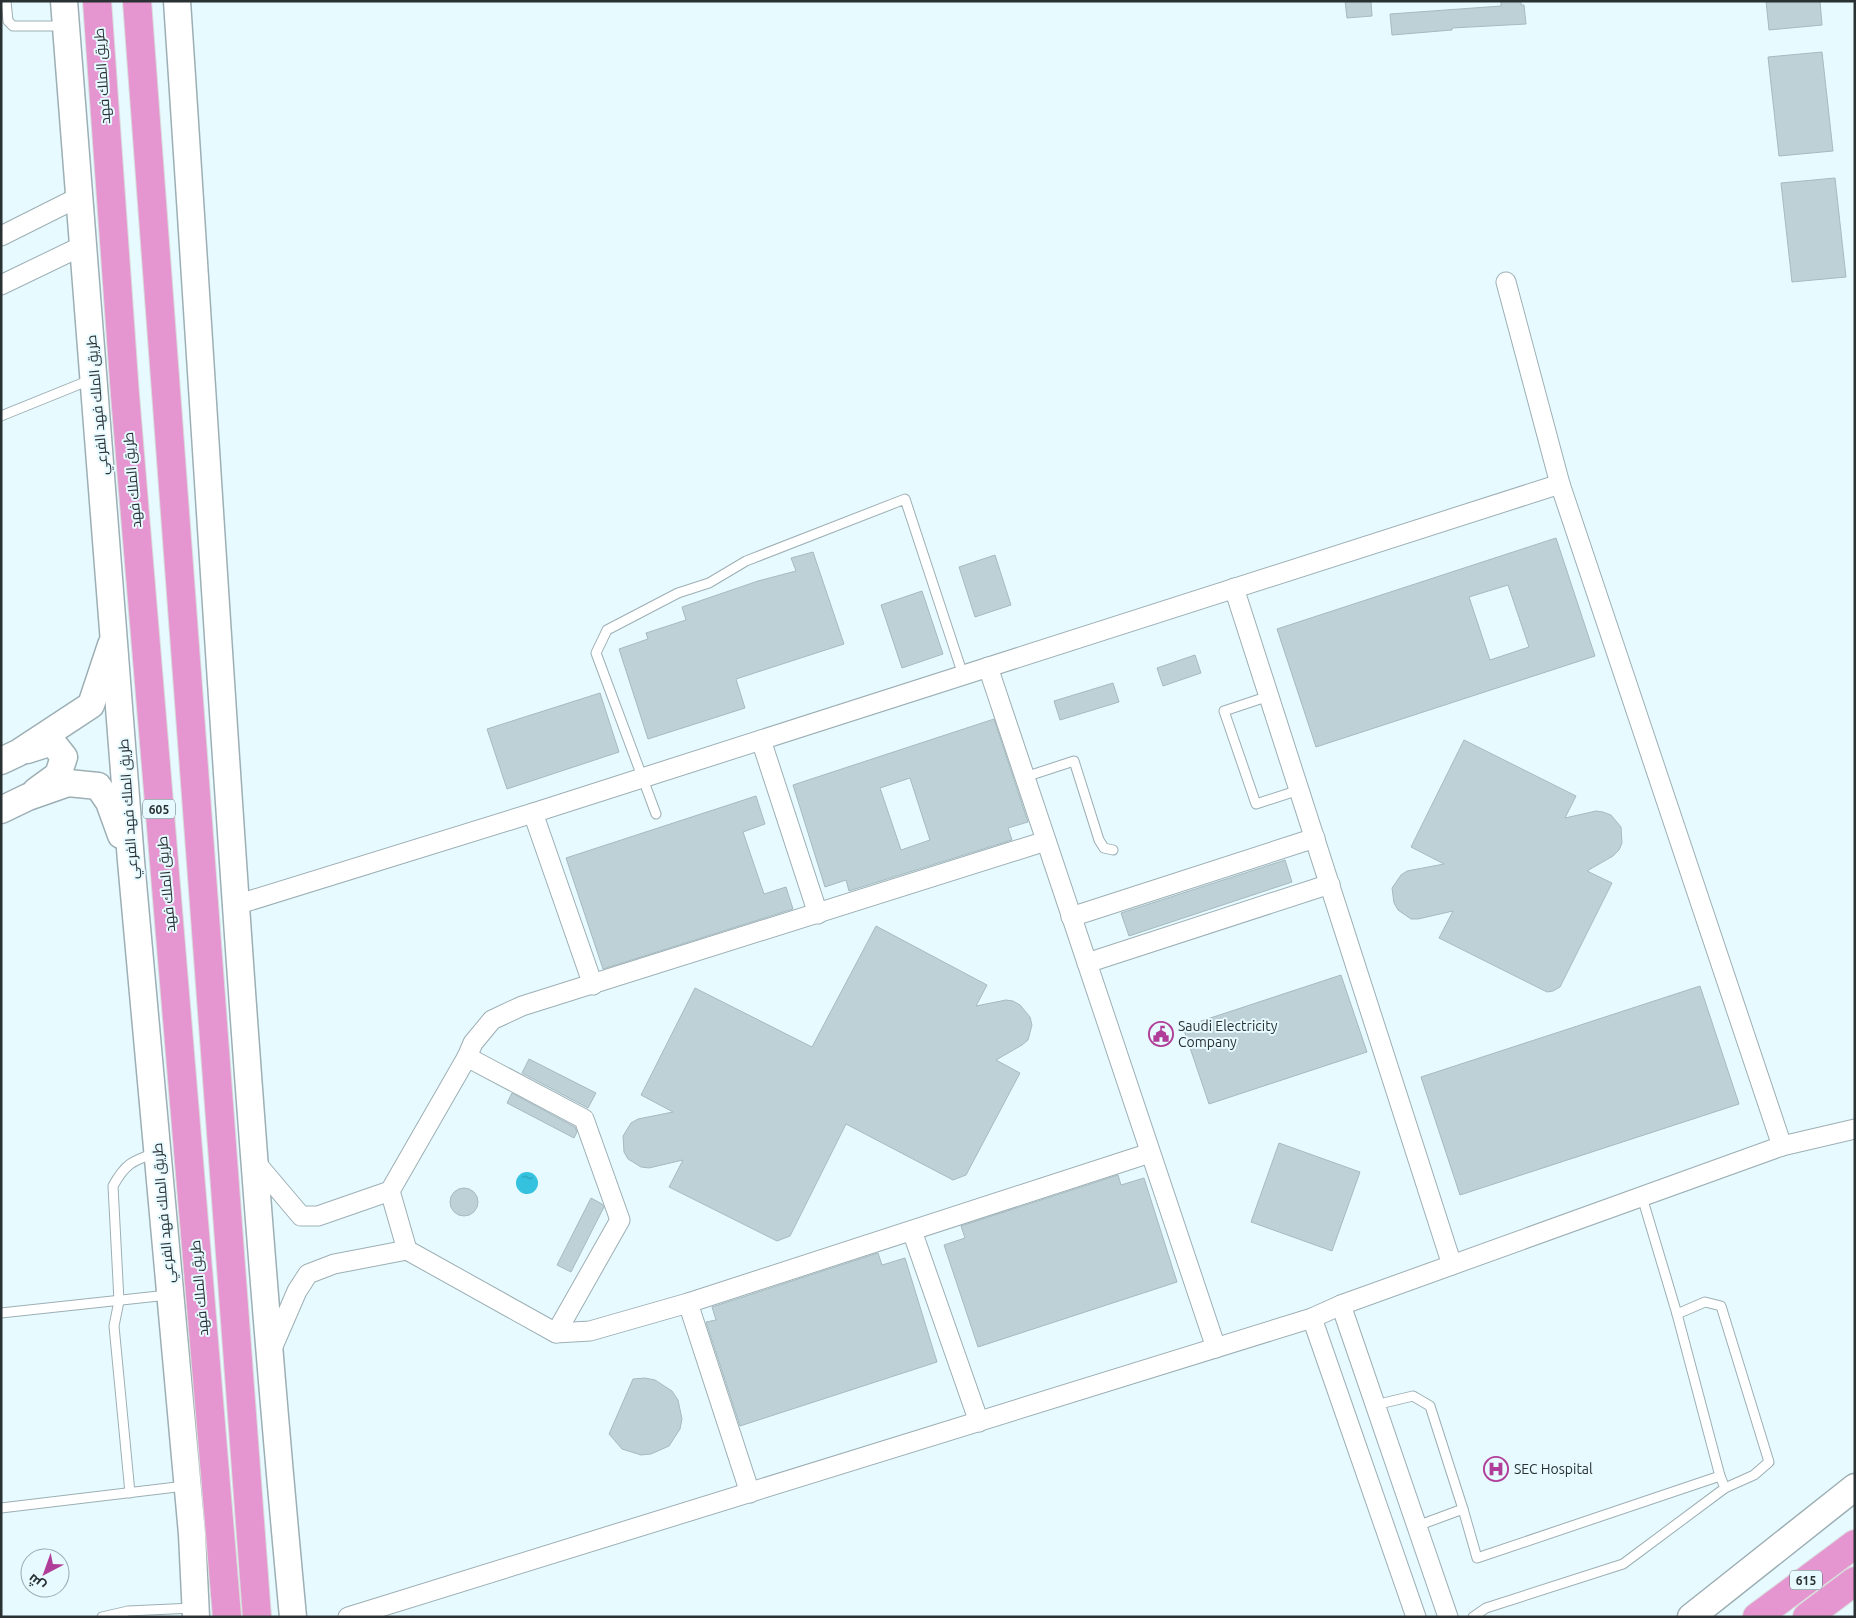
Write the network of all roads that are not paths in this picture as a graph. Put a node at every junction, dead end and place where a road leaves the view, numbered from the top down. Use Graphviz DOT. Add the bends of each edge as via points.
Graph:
graph roads {
  1 [pos="6,1"];
  2 [pos="97,1"];
  3 [pos="137,1"];
  4 [pos="146,1"];
  5 [pos="177,1"];
  6 [pos="65,14"];
  7 [pos="152,183"];
  8 [pos="79,197"];
  9 [pos="1,236"];
  10 [pos="84,245"];
  11 [pos="1506,282"];
  12 [pos="1,285"];
  13 [pos="95,378"];
  14 [pos="1,416"];
  15 [pos="1560,484"];
  16 [pos="1234,588"];
  17 [pos="115,635"];
  18 [pos="988,668"];
  19 [pos="963,675"];
  20 [pos="1269,696"];
  21 [pos="761,740"];
  22 [pos="10,757"];
  23 [pos="1024,777"];
  24 [pos="642,778"];
  25 [pos="1299,790"];
  26 [pos="28,797"];
  27 [pos="1,810"];
  28 [pos="533,813"];
  29 [pos="656,814"];
  30 [pos="1315,838"];
  31 [pos="1046,841"];
  32 [pos="1112,850"];
  33 [pos="131,861"];
  34 [pos="1330,884"];
  35 [pos="236,905"];
  36 [pos="818,914"];
  37 [pos="1071,917"];
  38 [pos="1087,963"];
  39 [pos="593,985"];
  40 [pos="467,1057"];
  41 [pos="1855,1129"];
  42 [pos="1782,1146"];
  43 [pos="157,1152"];
  44 [pos="1150,1153"];
  45 [pos="257,1164"];
  46 [pos="390,1191"];
  47 [pos="1642,1196"];
  48 [pos="912,1231"];
  49 [pos="407,1250"];
  50 [pos="1452,1265"];
  51 [pos="170,1295"];
  52 [pos="119,1301"];
  53 [pos="688,1303"];
  54 [pos="1341,1305"];
  55 [pos="1,1313"];
  56 [pos="1677,1314"];
  57 [pos="1312,1318"];
  58 [pos="556,1333"];
  59 [pos="1216,1348"];
  60 [pos="269,1357"];
  61 [pos="1375,1405"];
  62 [pos="979,1422"];
  63 [pos="1720,1476"];
  64 [pos="188,1486"];
  65 [pos="1855,1487"];
  66 [pos="1725,1488"];
  67 [pos="130,1493"];
  68 [pos="750,1493"];
  69 [pos="1,1508"];
  70 [pos="1463,1508"];
  71 [pos="1417,1526"];
  72 [pos="1855,1544"];
  73 [pos="1855,1582"];
  74 [pos="196,1613"];
  75 [pos="102,1617"];
  76 [pos="227,1617"];
  77 [pos="257,1617"];
  78 [pos="293,1617"];
  79 [pos="348,1617"];
  80 [pos="1416,1617"];
  81 [pos="1448,1617"];
  82 [pos="1473,1617"];
  83 [pos="1691,1617"];
  84 [pos="1757,1617"];
  85 [pos="1807,1617"];
  1 -- 6 [label="lane" via="8,21 13,26"];
  2 -- 76 [label="highway, طريق الملك فهد / 605" via="125,395"];
  3 -- 7 [label="highway"];
  4 -- 7 [label="highway"];
  5 -- 35 [label="main road"];
  6 -- 8 [label="main road, طريق الملك فهد الفرعي"];
  7 -- 77 [label="highway"];
  8 -- 9 [label="street"];
  8 -- 10 [label="main road, طريق الملك فهد الفرعي"];
  10 -- 12 [label="street"];
  10 -- 13 [label="main road, طريق الملك فهد الفرعي"];
  11 -- 15 [label="street"];
  13 -- 14 [label="lane"];
  13 -- 17 [label="main road, طريق الملك فهد الفرعي"];
  15 -- 16 [label="street"];
  15 -- 42 [label="street"];
  16 -- 18 [label="street"];
  16 -- 20 [label="street"];
  17 -- 22 [label="main road" via="91,705"];
  17 -- 33 [label="main road, طريق الملك فهد الفرعي"];
  18 -- 19 [label="street"];
  18 -- 23 [label="street"];
  19 -- 21 [label="street"];
  19 -- 24 [label="lane" via="905,499 746,560 709,583 678,592 607,630 596,653"];
  20 -- 25 [label="street"];
  20 -- 25 [label="lane" via="1224,711 1256,804"];
  21 -- 24 [label="street"];
  21 -- 36 [label="street"];
  22 -- 26 [label="main road" via="52,742 64,757 58,775"];
  23 -- 31 [label="street"];
  23 -- 32 [label="lane" via="1074,761 1099,840 1104,848"];
  24 -- 28 [label="street"];
  24 -- 29 [label="lane"];
  25 -- 30 [label="street"];
  26 -- 27 [label="main road"];
  26 -- 33 [label="main road" via="68,783 98,786 109,802"];
  28 -- 35 [label="street"];
  28 -- 39 [label="street"];
  30 -- 34 [label="street"];
  30 -- 37 [label="street"];
  31 -- 36 [label="street"];
  31 -- 37 [label="street"];
  33 -- 43 [label="main road, طريق الملك فهد الفرعي"];
  34 -- 38 [label="street"];
  34 -- 50 [label="street"];
  35 -- 45 [label="main road"];
  36 -- 39 [label="street"];
  37 -- 38 [label="street"];
  38 -- 44 [label="street"];
  39 -- 40 [label="street" via="522,1006 492,1020 473,1043"];
  40 -- 46 [label="street"];
  40 -- 58 [label="street" via="584,1119 620,1220"];
  41 -- 42 [label="street"];
  42 -- 47 [label="street"];
  43 -- 51 [label="main road, طريق الملك فهد الفرعي"];
  43 -- 52 [label="lane" via="132,1161 122,1170 113,1186"];
  44 -- 48 [label="street"];
  44 -- 59 [label="street"];
  45 -- 46 [label="street" via="301,1216 318,1216"];
  45 -- 60 [label="main road"];
  46 -- 49 [label="street"];
  47 -- 50 [label="street"];
  47 -- 56 [label="lane"];
  48 -- 53 [label="street"];
  48 -- 62 [label="street"];
  49 -- 58 [label="street"];
  49 -- 60 [label="street" via="334,1264 308,1274 297,1291"];
  50 -- 54 [label="street"];
  51 -- 52 [label="lane"];
  51 -- 64 [label="main road, طريق الملك فهد الفرعي"];
  52 -- 55 [label="lane"];
  52 -- 67 [label="lane" via="114,1326"];
  53 -- 58 [label="street" via="590,1331"];
  53 -- 68 [label="street"];
  54 -- 57 [label="street"];
  54 -- 61 [label="street"];
  56 -- 63 [label="lane"];
  56 -- 66 [label="lane" via="1706,1302 1721,1306 1769,1462 1754,1474"];
  57 -- 59 [label="street"];
  57 -- 80 [label="street"];
  59 -- 62 [label="street"];
  60 -- 78 [label="main road"];
  61 -- 70 [label="lane" via="1413,1396 1430,1406"];
  61 -- 71 [label="street"];
  62 -- 68 [label="street"];
  63 -- 66 [label="lane"];
  63 -- 70 [label="lane" via="1477,1558"];
  64 -- 67 [label="lane"];
  64 -- 74 [label="main road, طريق الملك فهد الفرعي"];
  65 -- 83 [label="main road"];
  66 -- 82 [label="lane" via="1623,1564 1486,1608"];
  67 -- 69 [label="lane"];
  68 -- 79 [label="street"];
  70 -- 71 [label="lane"];
  71 -- 81 [label="street"];
  72 -- 84 [label="highway, 615"];
  73 -- 85 [label="highway, 615"];
  74 -- 75 [label="lane" via="128,1611"];
}
